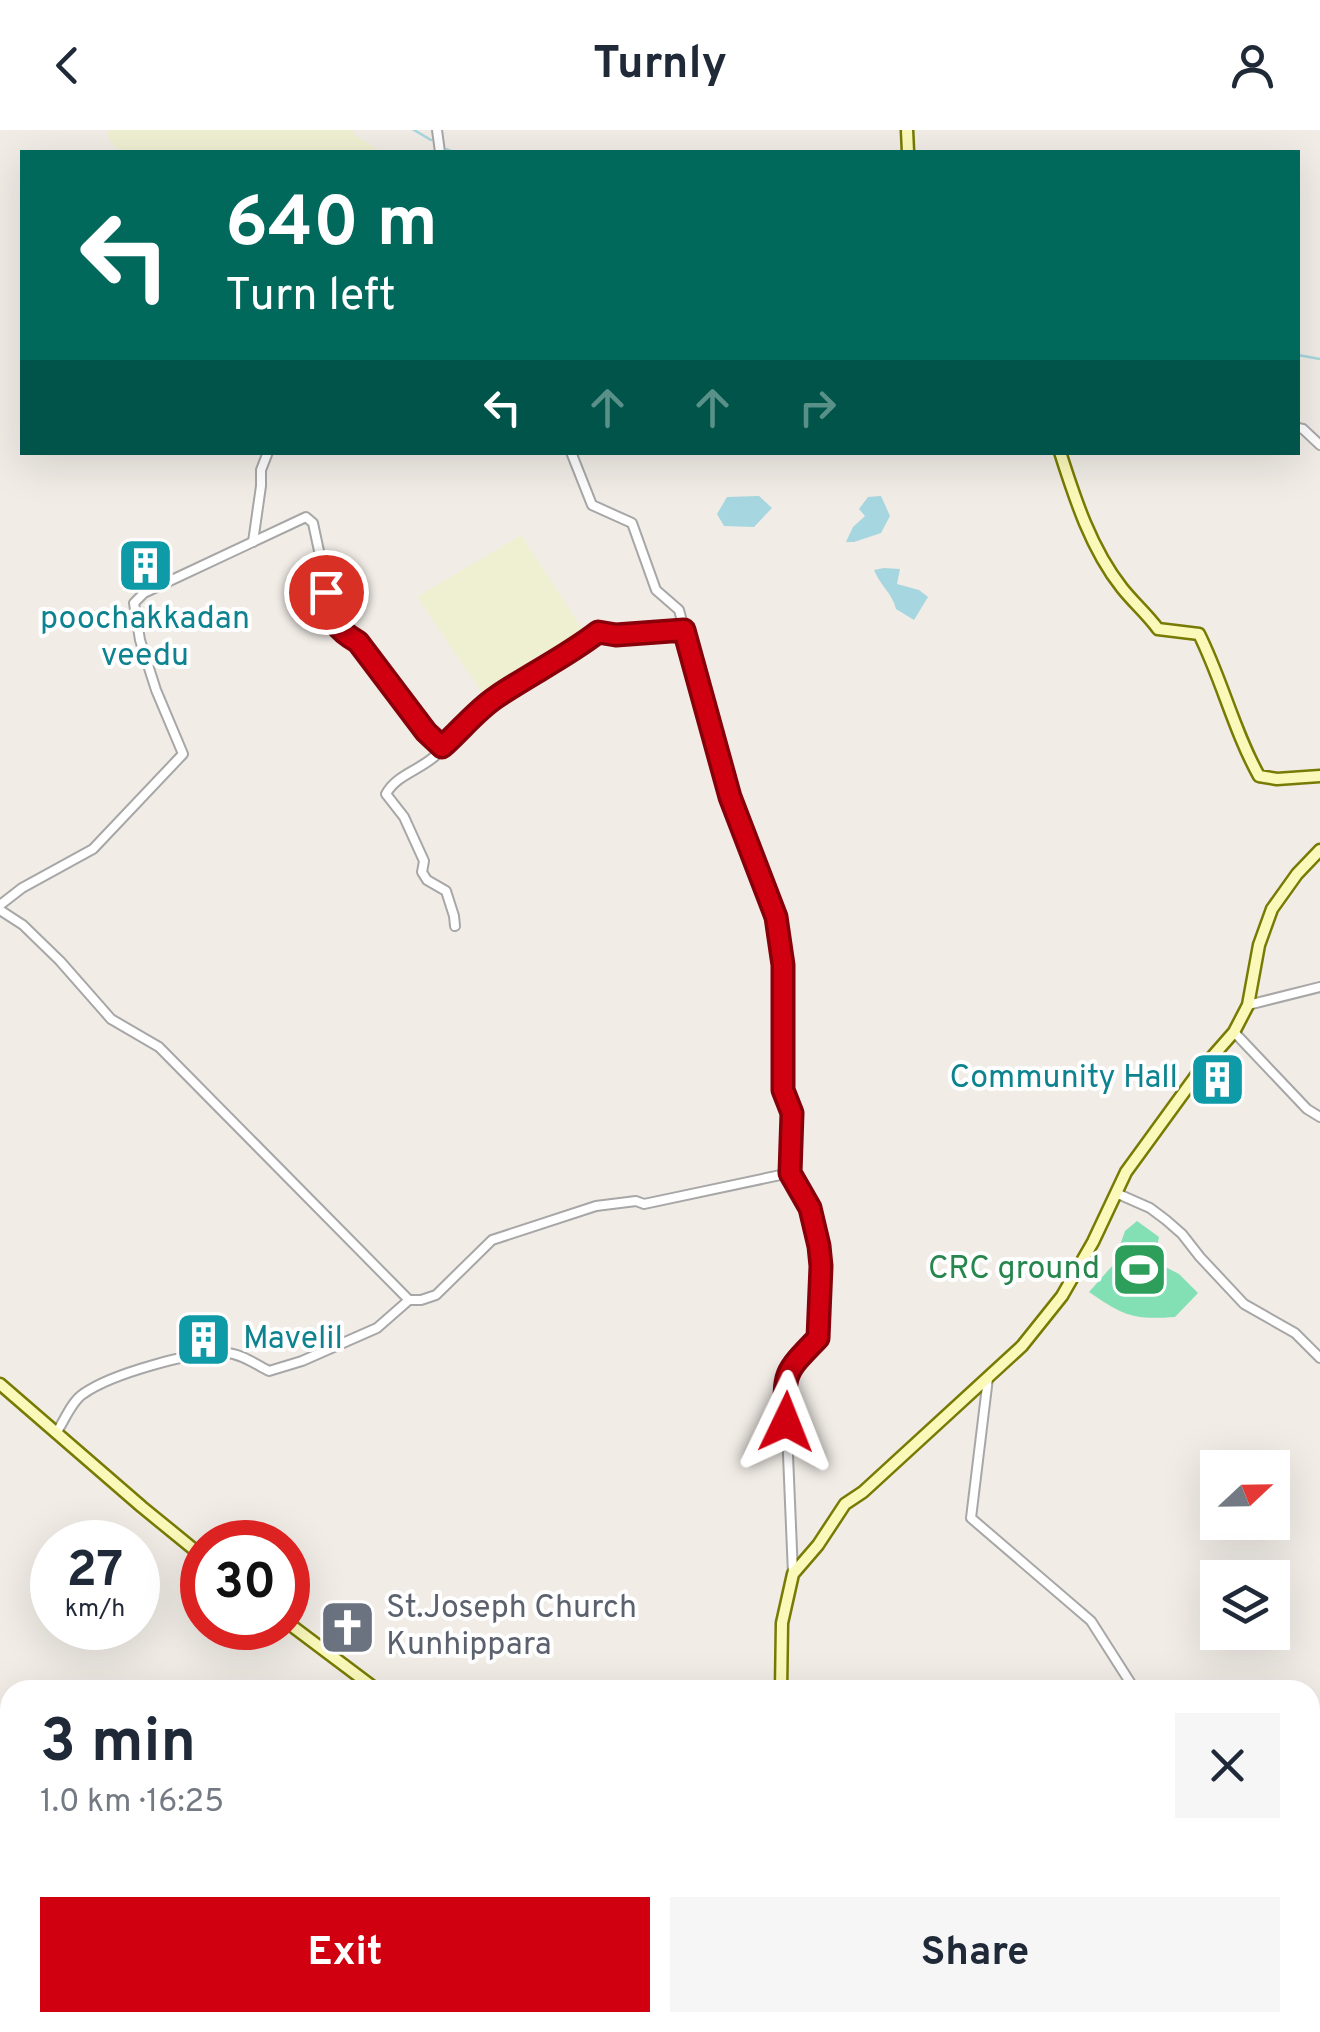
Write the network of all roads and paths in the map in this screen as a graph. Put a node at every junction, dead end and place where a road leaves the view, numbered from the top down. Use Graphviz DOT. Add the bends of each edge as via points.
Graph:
graph roads {
  1 [pos="1300,428"];
  2 [pos="1320,445"];
  3 [pos="267,455"];
  4 [pos="572,455"];
  5 [pos="1065,455"];
  6 [pos="253,542"];
  7 [pos="684,630"];
  8 [pos="442,747"];
  9 [pos="1320,776"];
  10 [pos="1320,850"];
  11 [pos="0,907"];
  12 [pos="455,926"];
  13 [pos="1320,987"];
  14 [pos="1248,1006"];
  15 [pos="1234,1032"];
  16 [pos="1320,1117"];
  17 [pos="790,1173"];
  18 [pos="1116,1193"];
  19 [pos="409,1300"];
  20 [pos="1320,1358"];
  21 [pos="988,1378"];
  22 [pos="0,1384"];
  23 [pos="57,1432"];
  24 [pos="180,1538"];
  25 [pos="793,1574"];
  26 [pos="310,1640"];
  27 [pos="364,1680"];
  28 [pos="781,1680"];
  29 [pos="1129,1680"];
  1 -- 2 [label="street"];
  3 -- 6 [label="street"];
  4 -- 7 [label="street" via="592,505 632,523 656,590 679,610"];
  5 -- 9 [label="street" via="1076,504 1122,587 1158,629 1200,634 1259,776"];
  6 -- 8 [label="street" via="306,518 313,523 334,622 358,642"];
  6 -- 11 [label="street" via="134,603 156,690 183,754 93,849"];
  7 -- 8 [label="street" via="598,632 490,701"];
  7 -- 17 [label="street" via="730,797 776,917 783,965 783,1090 792,1113"];
  8 -- 12 [label="street" via="386,794 404,817 426,880 446,891"];
  10 -- 14 [label="street" via="1272,909"];
  11 -- 19 [label="street" via="111,1019 158,1047"];
  13 -- 14 [label="street"];
  14 -- 15 [label="street"];
  15 -- 16 [label="street"];
  15 -- 18 [label="street" via="1168,1112"];
  17 -- 19 [label="street" via="644,1204 596,1206 492,1240 436,1295"];
  17 -- 25 [label="street" via="810,1208 821,1266 818,1338 790,1368 785,1384"];
  18 -- 20 [label="street" via="1166,1220 1244,1304 1295,1333"];
  18 -- 21 [label="street" via="1062,1296"];
  19 -- 23 [label="street" via="377,1328 270,1370 230,1352 116,1378 80,1395"];
  21 -- 25 [label="street" via="845,1504"];
  21 -- 29 [label="street" via="971,1518 1092,1621"];
  22 -- 23 [label="street"];
  23 -- 24 [label="street"];
  25 -- 28 [label="street" via="782,1623"];
  26 -- 27 [label="street"];
}
